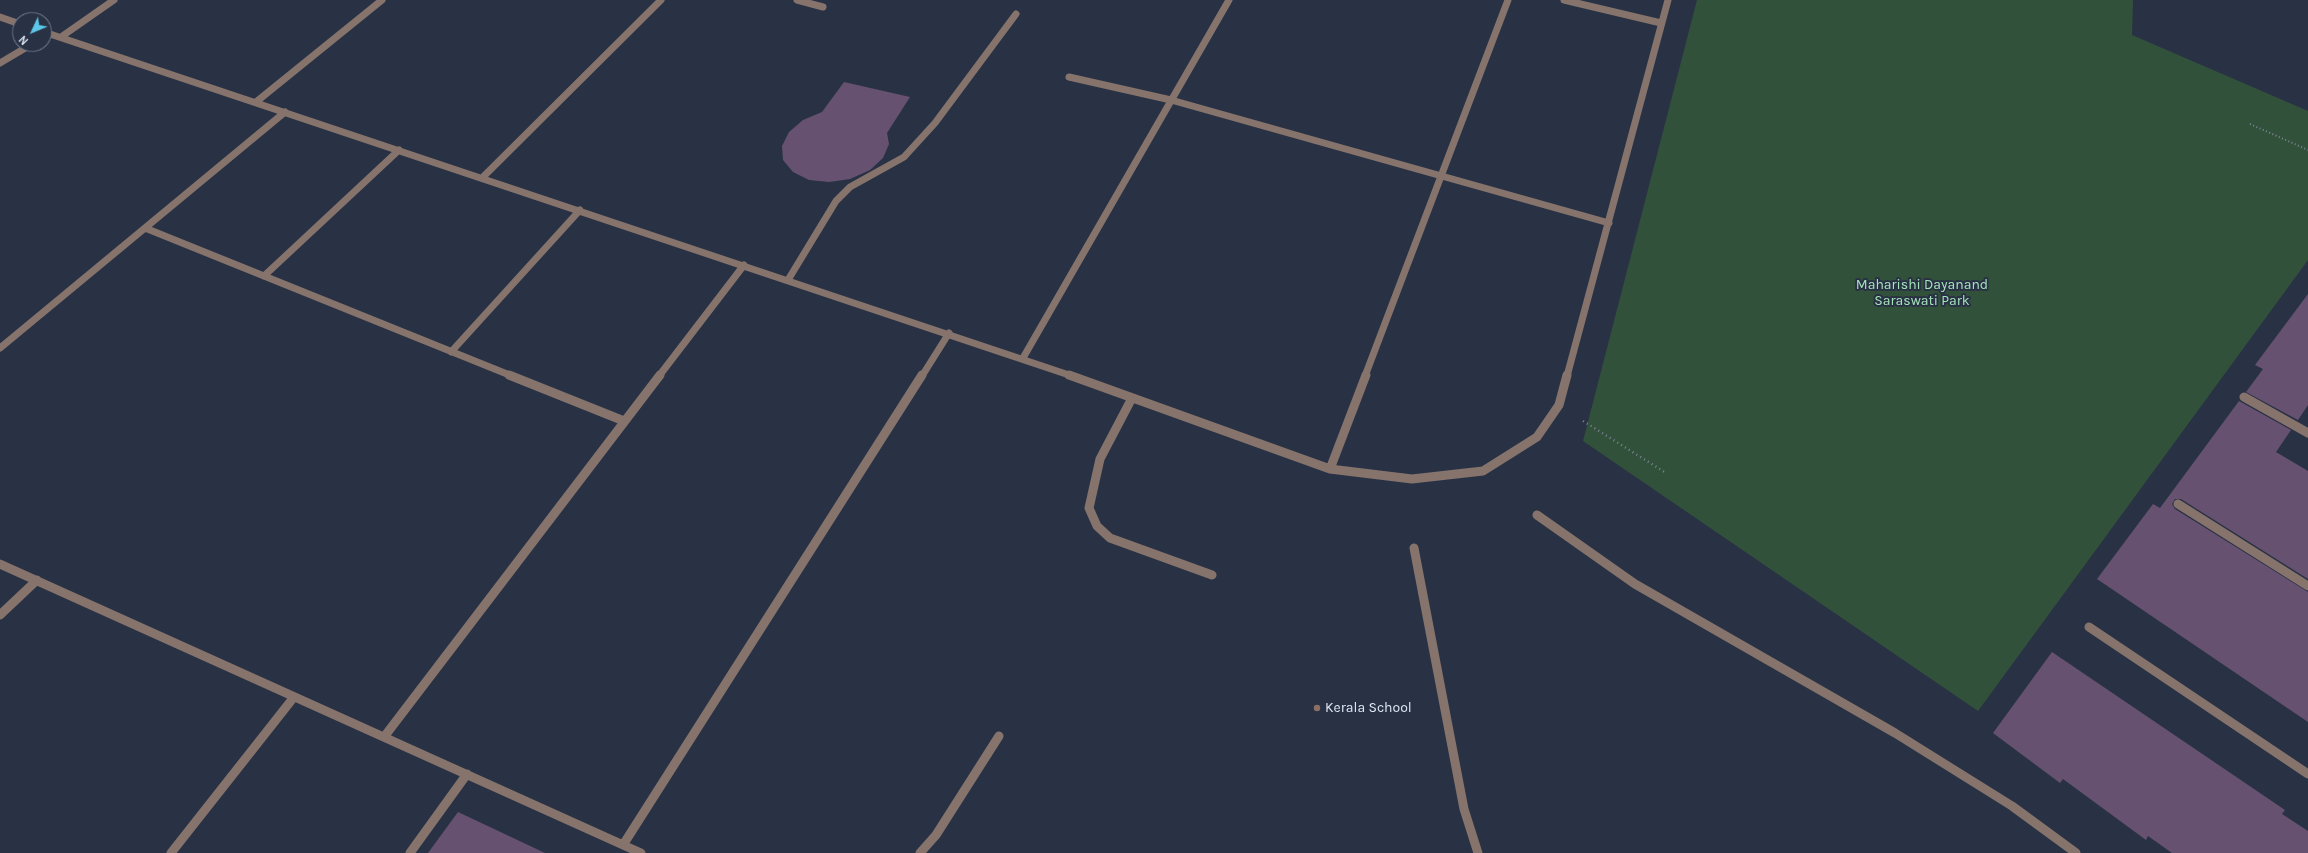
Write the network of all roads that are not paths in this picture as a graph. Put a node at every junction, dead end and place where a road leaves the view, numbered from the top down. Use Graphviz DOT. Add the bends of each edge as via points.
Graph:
graph roads {
  1 [pos="114,0"];
  2 [pos="382,0"];
  3 [pos="661,0"];
  4 [pos="797,0"];
  5 [pos="1228,0"];
  6 [pos="1508,0"];
  7 [pos="1564,0"];
  8 [pos="1668,0"];
  9 [pos="823,7"];
  10 [pos="1016,14"];
  11 [pos="0,17"];
  12 [pos="12,21"];
  13 [pos="1661,23"];
  14 [pos="52,35"];
  15 [pos="61,37"];
  16 [pos="19,52"];
  17 [pos="0,64"];
  18 [pos="1069,77"];
  19 [pos="1171,100"];
  20 [pos="256,102"];
  21 [pos="285,112"];
  22 [pos="399,150"];
  23 [pos="1441,175"];
  24 [pos="482,178"];
  25 [pos="580,210"];
  26 [pos="1609,223"];
  27 [pos="145,228"];
  28 [pos="744,265"];
  29 [pos="264,276"];
  30 [pos="788,280"];
  31 [pos="949,333"];
  32 [pos="0,348"];
  33 [pos="451,352"];
  34 [pos="1023,358"];
  35 [pos="2244,397"];
  36 [pos="1132,398"];
  37 [pos="624,422"];
  38 [pos="2308,433"];
  39 [pos="1330,469"];
  40 [pos="2178,504"];
  41 [pos="1537,515"];
  42 [pos="1414,548"];
  43 [pos="0,564"];
  44 [pos="1212,574"];
  45 [pos="37,580"];
  46 [pos="2308,586"];
  47 [pos="0,615"];
  48 [pos="2089,627"];
  49 [pos="294,697"];
  50 [pos="999,736"];
  51 [pos="384,737"];
  52 [pos="467,774"];
  53 [pos="2308,774"];
  54 [pos="623,845"];
  55 [pos="171,853"];
  56 [pos="410,853"];
  57 [pos="641,853"];
  58 [pos="920,853"];
  59 [pos="1478,853"];
  60 [pos="2076,853"];
  1 -- 15 [label="street"];
  2 -- 20 [label="street"];
  3 -- 24 [label="street"];
  4 -- 9 [label="street"];
  5 -- 19 [label="street"];
  6 -- 23 [label="street"];
  7 -- 13 [label="street"];
  8 -- 13 [label="street"];
  10 -- 30 [label="street" via="935,123 904,156 850,187 836,202"];
  11 -- 12 [label="street"];
  13 -- 26 [label="street"];
  14 -- 15 [label="street"];
  15 -- 20 [label="street"];
  16 -- 17 [label="street"];
  18 -- 19 [label="street"];
  19 -- 23 [label="street"];
  19 -- 34 [label="street"];
  20 -- 21 [label="street"];
  21 -- 22 [label="street"];
  21 -- 27 [label="street"];
  22 -- 24 [label="street"];
  22 -- 29 [label="street"];
  23 -- 26 [label="street"];
  23 -- 39 [label="street"];
  24 -- 25 [label="street"];
  25 -- 28 [label="street"];
  25 -- 33 [label="street"];
  26 -- 39 [label="street" via="1559,405 1537,437 1482,471 1412,479"];
  27 -- 29 [label="street"];
  27 -- 32 [label="street"];
  28 -- 30 [label="street"];
  28 -- 37 [label="street"];
  29 -- 33 [label="street"];
  30 -- 31 [label="street"];
  31 -- 34 [label="street"];
  31 -- 54 [label="street"];
  33 -- 37 [label="street"];
  34 -- 36 [label="street"];
  35 -- 38 [label="street"];
  36 -- 39 [label="street"];
  36 -- 44 [label="street" via="1100,459 1089,508 1096,526 1110,538"];
  37 -- 51 [label="street"];
  40 -- 46 [label="street"];
  41 -- 60 [label="street" via="1635,584 1895,733 2012,806"];
  42 -- 59 [label="street" via="1464,809"];
  43 -- 45 [label="street"];
  45 -- 47 [label="street"];
  45 -- 49 [label="street"];
  48 -- 53 [label="street"];
  49 -- 51 [label="street"];
  49 -- 55 [label="street"];
  50 -- 58 [label="street" via="936,835"];
  51 -- 52 [label="street"];
  52 -- 54 [label="street"];
  52 -- 56 [label="street"];
  54 -- 57 [label="street"];
}
